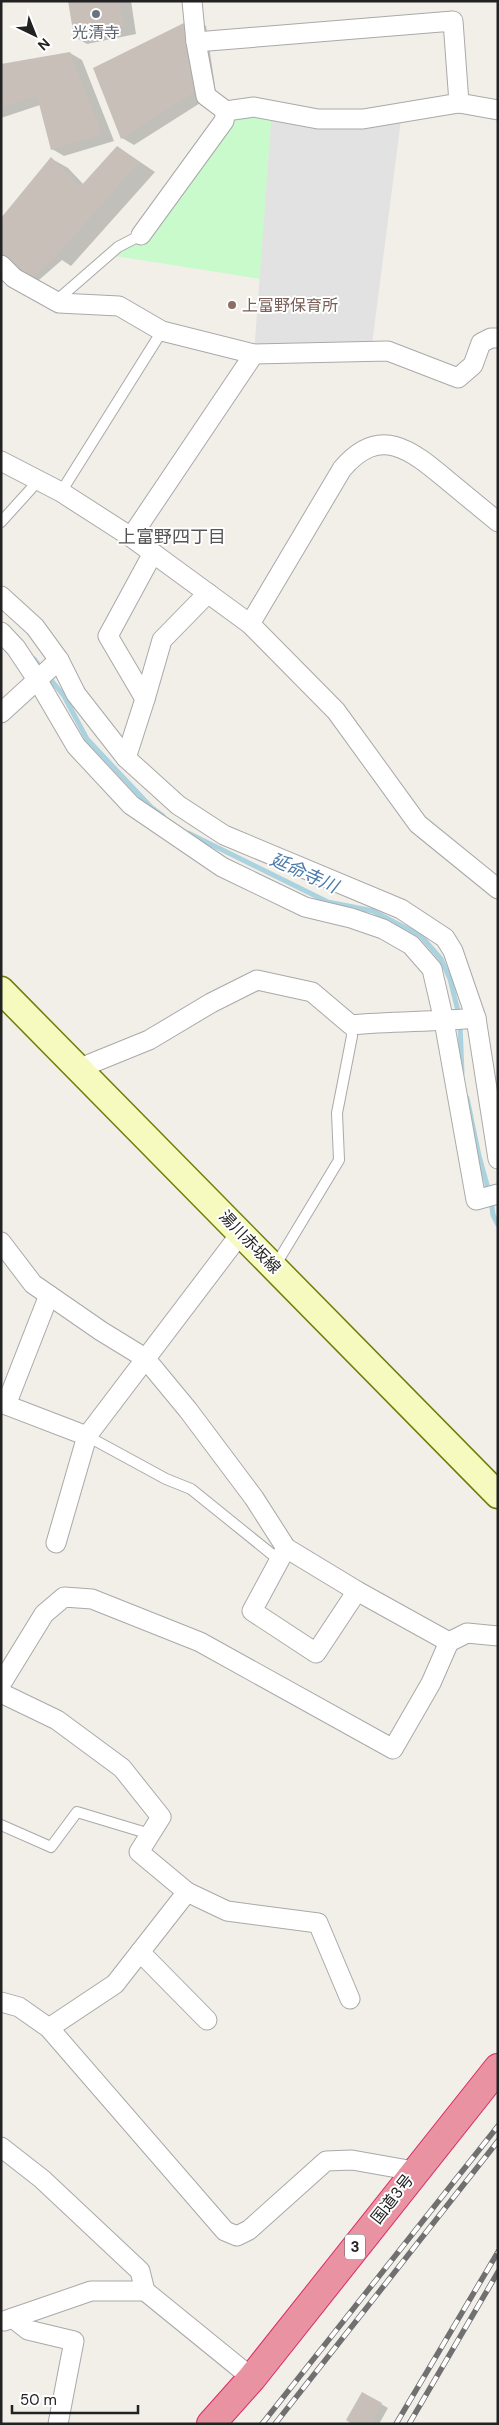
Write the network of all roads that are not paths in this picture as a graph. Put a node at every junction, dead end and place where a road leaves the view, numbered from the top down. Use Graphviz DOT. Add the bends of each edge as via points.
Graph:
graph roads {
  1 [pos="192,1"];
  2 [pos="196,42"];
  3 [pos="459,103"];
  4 [pos="498,110"];
  5 [pos="226,111"];
  6 [pos="141,235"];
  7 [pos="1,265"];
  8 [pos="56,301"];
  9 [pos="162,331"];
  10 [pos="498,338"];
  11 [pos="254,354"];
  12 [pos="1,461"];
  13 [pos="39,480"];
  14 [pos="60,492"];
  15 [pos="1,522"];
  16 [pos="498,522"];
  17 [pos="131,537"];
  18 [pos="153,553"];
  19 [pos="208,593"];
  20 [pos="1,596"];
  21 [pos="250,624"];
  22 [pos="1,632"];
  23 [pos="59,660"];
  24 [pos="38,681"];
  25 [pos="145,699"];
  26 [pos="1,714"];
  27 [pos="126,758"];
  28 [pos="263,851"];
  29 [pos="246,879"];
  30 [pos="498,889"];
  31 [pos="1,990"];
  32 [pos="476,1018"];
  33 [pos="444,1021"];
  34 [pos="351,1025"];
  35 [pos="80,1068"];
  36 [pos="489,1096"];
  37 [pos="457,1098"];
  38 [pos="498,1159"];
  39 [pos="498,1194"];
  40 [pos="241,1233"];
  41 [pos="1,1242"];
  42 [pos="274,1267"];
  43 [pos="49,1295"];
  44 [pos="145,1358"];
  45 [pos="4,1404"];
  46 [pos="87,1436"];
  47 [pos="498,1494"];
  48 [pos="56,1543"];
  49 [pos="283,1554"];
  50 [pos="357,1591"];
  51 [pos="498,1636"];
  52 [pos="449,1642"];
  53 [pos="1,1684"];
  54 [pos="1,1693"];
  55 [pos="1,1826"];
  56 [pos="150,1834"];
  57 [pos="187,1892"];
  58 [pos="140,1952"];
  59 [pos="350,1999"];
  60 [pos="1,2002"];
  61 [pos="207,2020"];
  62 [pos="49,2028"];
  63 [pos="498,2068"];
  64 [pos="1,2147"];
  65 [pos="414,2171"];
  66 [pos="145,2290"];
  67 [pos="7,2320"];
  68 [pos="252,2378"];
  69 [pos="58,2424"];
  70 [pos="211,2424"];
  1 -- 2 [label="street"];
  2 -- 3 [label="street" via="453,21"];
  2 -- 5 [label="street" via="206,96"];
  3 -- 4 [label="street"];
  3 -- 5 [label="street" via="363,118 318,119 254,107"];
  5 -- 6 [label="street" via="224,121"];
  6 -- 8 [label="lane" via="118,247"];
  7 -- 8 [label="street" via="14,278"];
  8 -- 9 [label="street" via="119,306"];
  9 -- 11 [label="street"];
  9 -- 14 [label="lane"];
  10 -- 11 [label="street" via="481,343 473,365 458,378 388,351"];
  11 -- 17 [label="street"];
  12 -- 13 [label="street"];
  13 -- 14 [label="street"];
  13 -- 15 [label="lane"];
  14 -- 17 [label="street"];
  16 -- 21 [label="street" via="417,454 398,446 368,447 353,456 342,469"];
  17 -- 18 [label="street"];
  18 -- 19 [label="street"];
  18 -- 25 [label="street" via="108,636"];
  19 -- 21 [label="street"];
  19 -- 25 [label="street" via="162,640"];
  20 -- 23 [label="street" via="35,627"];
  21 -- 30 [label="street" via="336,711 418,824"];
  22 -- 24 [label="street"];
  23 -- 24 [label="street"];
  23 -- 27 [label="street" via="76,694"];
  24 -- 26 [label="street"];
  24 -- 29 [label="street" via="76,746 131,805 190,847"];
  25 -- 27 [label="street"];
  27 -- 28 [label="street" via="178,805 224,835"];
  28 -- 29 [label="street"];
  28 -- 32 [label="street" via="401,909 445,938 453,951"];
  29 -- 33 [label="street" via="305,907 383,929 411,946 432,969"];
  31 -- 35 [label="main road, 湯川赤坂線"];
  32 -- 33 [label="street"];
  32 -- 36 [label="street"];
  33 -- 34 [label="street" via="396,1020"];
  33 -- 37 [label="street"];
  34 -- 35 [label="street" via="312,992 257,980 149,1040"];
  34 -- 42 [label="lane" via="352,1036 337,1113 339,1160"];
  35 -- 40 [label="main road, 湯川赤坂線"];
  36 -- 37 [label="street"];
  36 -- 38 [label="street"];
  37 -- 39 [label="street" via="476,1200"];
  40 -- 42 [label="main road, 湯川赤坂線"];
  40 -- 44 [label="street"];
  41 -- 43 [label="street" via="33,1284"];
  42 -- 47 [label="main road, 湯川赤坂線"];
  43 -- 44 [label="street"];
  43 -- 45 [label="street"];
  44 -- 46 [label="street"];
  44 -- 49 [label="street" via="254,1498"];
  45 -- 46 [label="street"];
  46 -- 48 [label="street"];
  46 -- 49 [label="lane" via="190,1488"];
  49 -- 50 [label="street"];
  49 -- 50 [label="street" via="252,1611 316,1653"];
  50 -- 52 [label="street"];
  51 -- 52 [label="street" via="467,1633"];
  52 -- 53 [label="street" via="431,1683 393,1749 200,1642 92,1599 64,1597 44,1614"];
  54 -- 56 [label="street" via="57,1720 122,1768 161,1817"];
  55 -- 56 [label="lane" via="51,1847 77,1812"];
  56 -- 57 [label="street" via="139,1852"];
  57 -- 58 [label="street"];
  57 -- 59 [label="street" via="227,1911 318,1923"];
  58 -- 61 [label="street"];
  58 -- 62 [label="street" via="115,1984"];
  60 -- 62 [label="street" via="19,2007"];
  62 -- 65 [label="street" via="225,2231 237,2236 249,2230 326,2161 352,2160"];
  63 -- 65 [label="highway, 国道3号 / 3"];
  64 -- 66 [label="street" via="42,2179 124,2254 140,2271"];
  65 -- 68 [label="highway, 国道3号 / 3"];
  66 -- 67 [label="street" via="91,2291"];
  66 -- 68 [label="street"];
  67 -- 69 [label="street" via="28,2330 74,2341"];
  68 -- 70 [label="highway, 国道3号 / 3"];
}
